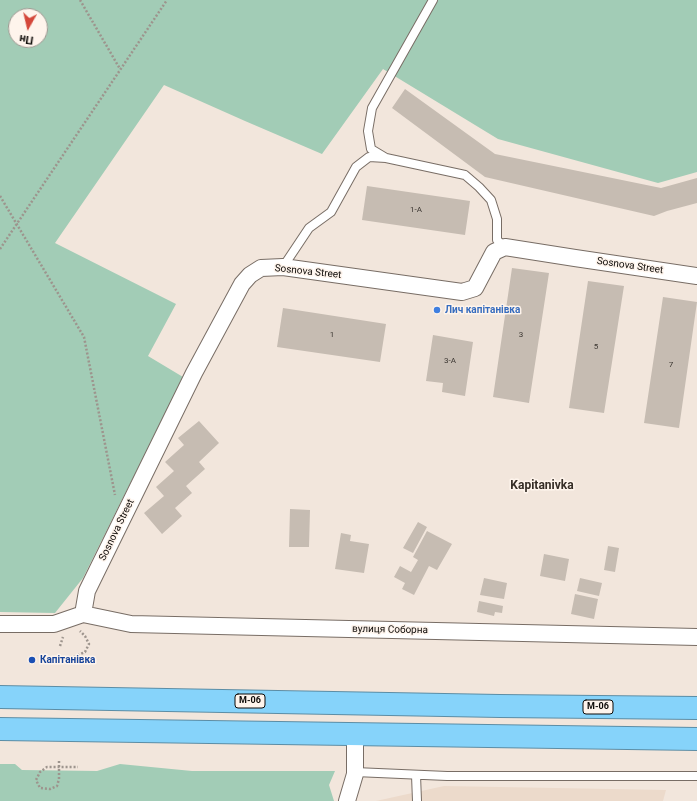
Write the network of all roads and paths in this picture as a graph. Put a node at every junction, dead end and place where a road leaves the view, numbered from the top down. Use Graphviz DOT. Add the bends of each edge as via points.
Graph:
graph roads {
  1 [pos="80,0"];
  2 [pos="167,0"];
  3 [pos="433,0"];
  4 [pos="120,69"];
  5 [pos="386,158"];
  6 [pos="0,196"];
  7 [pos="17,224"];
  8 [pos="505,247"];
  9 [pos="0,249"];
  10 [pos="283,267"];
  11 [pos="697,276"];
  12 [pos="121,523"];
  13 [pos="83,614"];
  14 [pos="0,624"];
  15 [pos="76,630"];
  16 [pos="64,634"];
  17 [pos="697,637"];
  18 [pos="60,646"];
  19 [pos="42,658"];
  20 [pos="0,696"];
  21 [pos="697,708"];
  22 [pos="0,730"];
  23 [pos="355,734"];
  24 [pos="697,739"];
  25 [pos="59,761"];
  26 [pos="59,767"];
  27 [pos="78,767"];
  28 [pos="355,772"];
  29 [pos="416,775"];
  30 [pos="697,776"];
  31 [pos="347,801"];
  32 [pos="416,801"];
  1 -- 4 [label="path"];
  2 -- 4 [label="path"];
  3 -- 5 [label="lane" via="372,108 368,131 370,149"];
  4 -- 7 [label="path"];
  5 -- 8 [label="lane" via="465,175 491,200 497,219 497,240"];
  5 -- 10 [label="lane" via="369,157 356,167 331,212 309,228"];
  6 -- 7 [label="path"];
  7 -- 9 [label="path"];
  7 -- 12 [label="path" via="84,337"];
  8 -- 10 [label="street, Sosnova Street" via="494,252 475,288 462,292"];
  8 -- 11 [label="street, Sosnova Street"];
  10 -- 12 [label="street, Sosnova Street" via="261,268 242,284 194,373"];
  12 -- 13 [label="street, Sosnova Street" via="87,592"];
  13 -- 14 [label="street" via="54,624"];
  13 -- 17 [label="street, вулиця Соборна" via="131,624"];
  15 -- 19 [label="path" via="85,636 89,644 85,652 74,657"];
  16 -- 18 [label="path"];
  20 -- 21 [label="highway, М-06"];
  22 -- 23 [label="highway"];
  23 -- 24 [label="highway"];
  23 -- 28 [label="street"];
  25 -- 26 [label="path"];
  26 -- 26 [label="path" via="47,768 40,772 36,780 40,788 50,789 57,786"];
  26 -- 27 [label="path"];
  28 -- 29 [label="lane"];
  28 -- 31 [label="street"];
  29 -- 30 [label="lane"];
  29 -- 32 [label="lane"];
}
